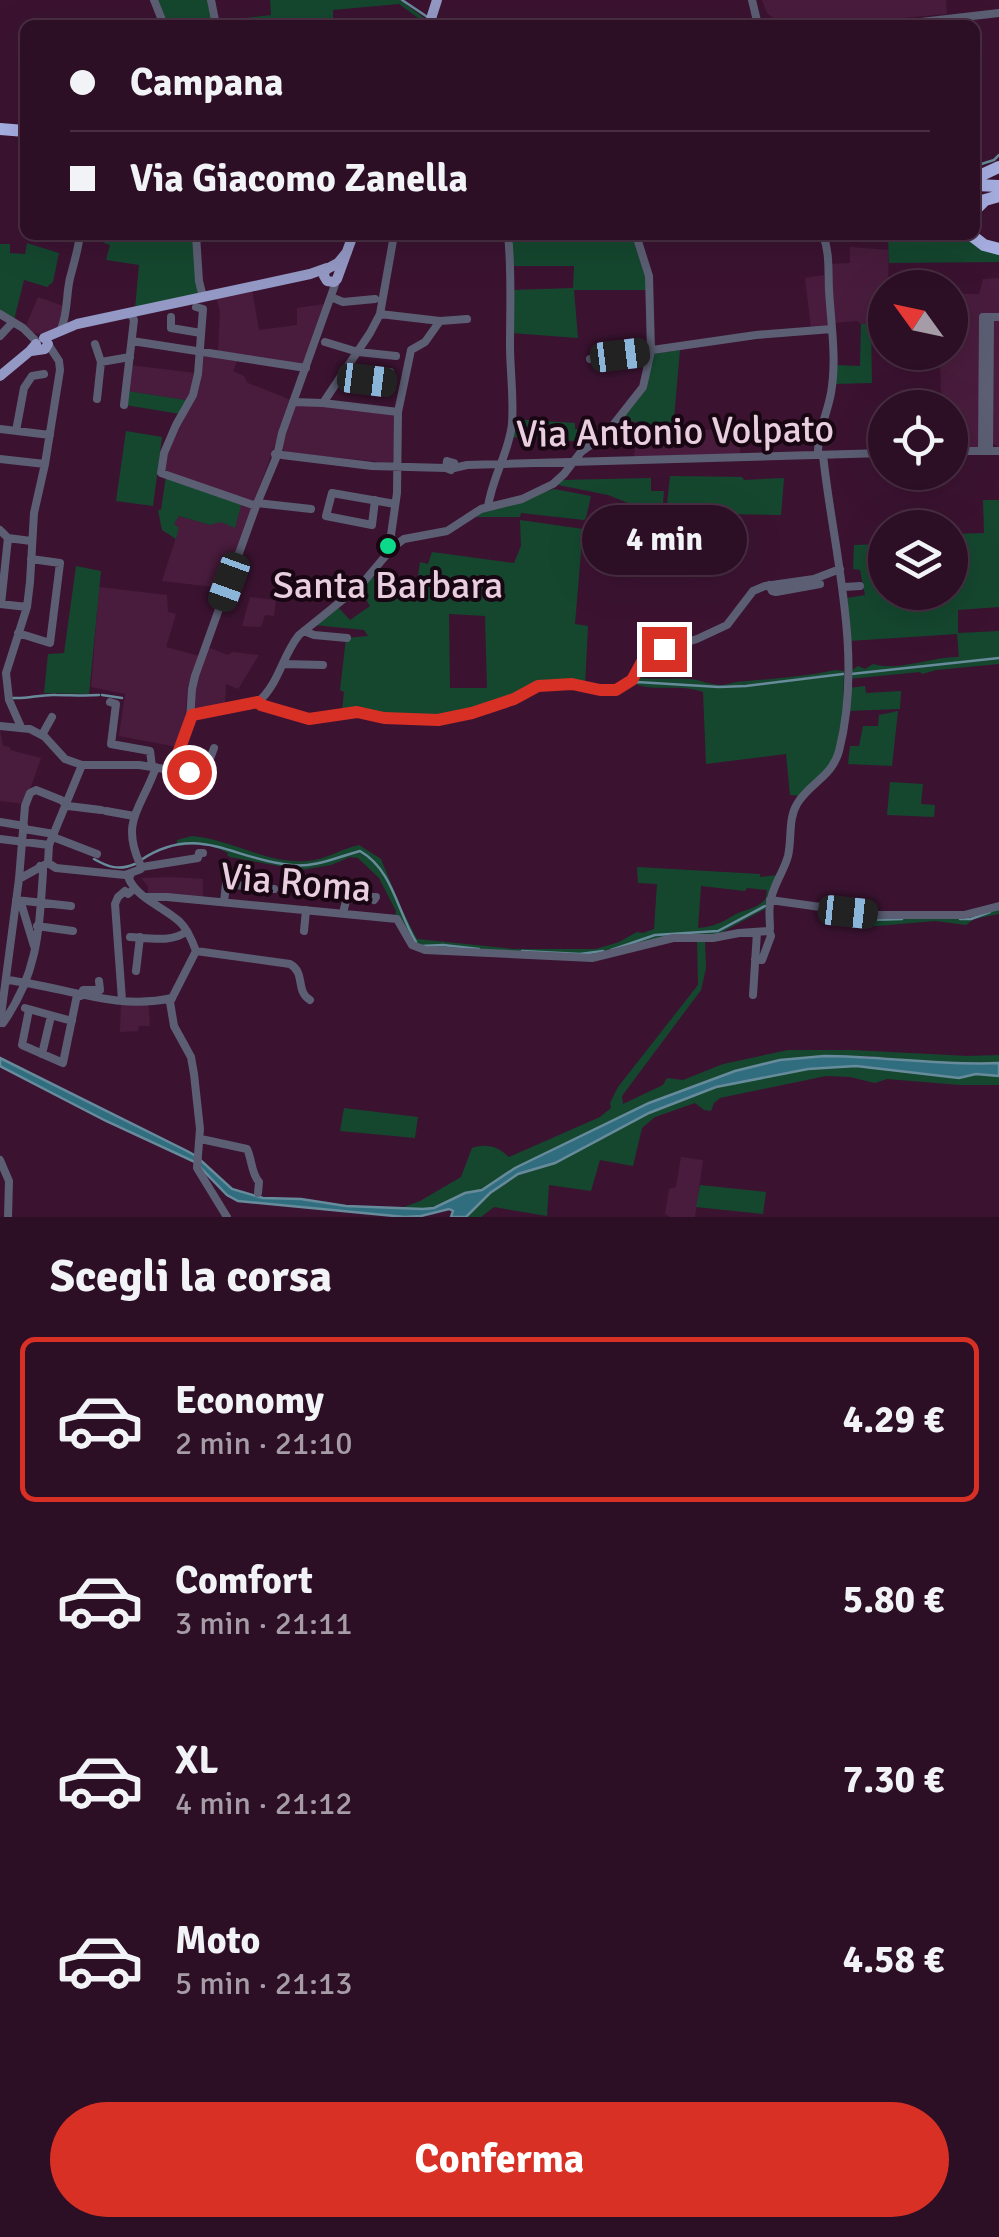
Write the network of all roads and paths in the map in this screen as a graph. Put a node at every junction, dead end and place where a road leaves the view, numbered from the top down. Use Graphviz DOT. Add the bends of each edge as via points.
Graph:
graph roads {
  1 [pos="999,12"];
  2 [pos="935,20"];
  3 [pos="79,240"];
  4 [pos="196,240"];
  5 [pos="352,240"];
  6 [pos="393,240"];
  7 [pos="508,240"];
  8 [pos="638,240"];
  9 [pos="825,240"];
  10 [pos="331,275"];
  11 [pos="332,296"];
  12 [pos="375,300"];
  13 [pos="199,302"];
  14 [pos="130,313"];
  15 [pos="0,314"];
  16 [pos="380,314"];
  17 [pos="172,317"];
  18 [pos="467,319"];
  19 [pos="990,321"];
  20 [pos="13,322"];
  21 [pos="440,322"];
  22 [pos="67,324"];
  23 [pos="832,329"];
  24 [pos="201,333"];
  25 [pos="0,336"];
  26 [pos="132,341"];
  27 [pos="325,342"];
  28 [pos="41,344"];
  29 [pos="95,344"];
  30 [pos="651,351"];
  31 [pos="200,352"];
  32 [pos="358,352"];
  33 [pos="130,356"];
  34 [pos="396,356"];
  35 [pos="590,359"];
  36 [pos="101,362"];
  37 [pos="306,368"];
  38 [pos="390,372"];
  39 [pos="44,374"];
  40 [pos="0,376"];
  41 [pos="339,382"];
  42 [pos="97,400"];
  43 [pos="293,402"];
  44 [pos="323,404"];
  45 [pos="124,405"];
  46 [pos="398,412"];
  47 [pos="0,429"];
  48 [pos="16,431"];
  49 [pos="50,435"];
  50 [pos="990,451"];
  51 [pos="868,454"];
  52 [pos="279,455"];
  53 [pos="820,455"];
  54 [pos="0,459"];
  55 [pos="573,461"];
  56 [pos="45,464"];
  57 [pos="500,464"];
  58 [pos="396,466"];
  59 [pos="375,500"];
  60 [pos="257,504"];
  61 [pos="395,504"];
  62 [pos="488,507"];
  63 [pos="311,509"];
  64 [pos="0,530"];
  65 [pos="8,538"];
  66 [pos="32,542"];
  67 [pos="393,548"];
  68 [pos="32,559"];
  69 [pos="840,569"];
  70 [pos="820,584"];
  71 [pos="769,586"];
  72 [pos="844,586"];
  73 [pos="859,586"];
  74 [pos="0,604"];
  75 [pos="26,607"];
  76 [pos="304,631"];
  77 [pos="23,634"];
  78 [pos="348,638"];
  79 [pos="284,664"];
  80 [pos="323,665"];
  81 [pos="4,668"];
  82 [pos="4,697"];
  83 [pos="262,699"];
  84 [pos="110,702"];
  85 [pos="191,716"];
  86 [pos="52,717"];
  87 [pos="0,726"];
  88 [pos="21,726"];
  89 [pos="42,736"];
  90 [pos="111,744"];
  91 [pos="214,748"];
  92 [pos="102,764"];
  93 [pos="82,765"];
  94 [pos="154,767"];
  95 [pos="173,767"];
  96 [pos="66,804"];
  97 [pos="134,816"];
  98 [pos="0,822"];
  99 [pos="24,828"];
  100 [pos="0,838"];
  101 [pos="52,839"];
  102 [pos="22,843"];
  103 [pos="75,846"];
  104 [pos="203,853"];
  105 [pos="97,854"];
  106 [pos="44,865"];
  107 [pos="141,866"];
  108 [pos="66,869"];
  109 [pos="20,876"];
  110 [pos="130,880"];
  111 [pos="274,889"];
  112 [pos="146,898"];
  113 [pos="372,898"];
  114 [pos="18,901"];
  115 [pos="224,902"];
  116 [pos="770,902"];
  117 [pos="40,903"];
  118 [pos="71,906"];
  119 [pos="999,906"];
  120 [pos="306,910"];
  121 [pos="344,913"];
  122 [pos="33,926"];
  123 [pos="769,930"];
  124 [pos="73,931"];
  125 [pos="187,931"];
  126 [pos="304,931"];
  127 [pos="757,932"];
  128 [pos="130,936"];
  129 [pos="140,938"];
  130 [pos="0,942"];
  131 [pos="10,944"];
  132 [pos="196,951"];
  133 [pos="762,960"];
  134 [pos="136,971"];
  135 [pos="7,980"];
  136 [pos="100,981"];
  137 [pos="26,982"];
  138 [pos="753,994"];
  139 [pos="79,995"];
  140 [pos="172,998"];
  141 [pos="122,1000"];
  142 [pos="310,1000"];
  143 [pos="17,1003"];
  144 [pos="29,1010"];
  145 [pos="51,1016"];
  146 [pos="72,1021"];
  147 [pos="0,1023"];
  148 [pos="42,1054"];
  149 [pos="200,1139"];
  150 [pos="0,1160"];
  151 [pos="258,1193"];
  152 [pos="8,1217"];
  153 [pos="226,1217"];
  1 -- 2 [label="street"];
  3 -- 22 [label="street"];
  4 -- 13 [label="street"];
  5 -- 10 [label="main road"];
  6 -- 16 [label="street"];
  7 -- 57 [label="street" via="512,426"];
  8 -- 30 [label="street" via="649,276"];
  9 -- 23 [label="street"];
  10 -- 11 [label="street"];
  10 -- 13 [label="main road" via="310,274"];
  11 -- 12 [label="street"];
  11 -- 37 [label="street"];
  13 -- 14 [label="main road"];
  13 -- 24 [label="street"];
  14 -- 22 [label="main road"];
  14 -- 26 [label="street"];
  15 -- 20 [label="street"];
  16 -- 21 [label="street"];
  16 -- 32 [label="street"];
  17 -- 24 [label="street" via="171,328"];
  18 -- 21 [label="street"];
  19 -- 50 [label="street"];
  20 -- 25 [label="street"];
  20 -- 28 [label="street"];
  21 -- 46 [label="street" via="411,350"];
  22 -- 28 [label="main road"];
  23 -- 30 [label="street"];
  23 -- 53 [label="street"];
  24 -- 31 [label="street"];
  26 -- 31 [label="street"];
  26 -- 33 [label="street"];
  27 -- 32 [label="street"];
  28 -- 40 [label="main road"];
  28 -- 49 [label="street" via="60,367"];
  29 -- 36 [label="street"];
  30 -- 35 [label="street"];
  30 -- 55 [label="street" via="640,392"];
  31 -- 37 [label="street"];
  31 -- 60 [label="street" via="193,395 161,473"];
  32 -- 34 [label="street"];
  32 -- 41 [label="street"];
  33 -- 36 [label="street"];
  33 -- 45 [label="street"];
  36 -- 42 [label="street"];
  37 -- 43 [label="street"];
  38 -- 41 [label="street" via="389,382"];
  39 -- 48 [label="street" via="32,376 24,388"];
  41 -- 44 [label="street"];
  43 -- 44 [label="street"];
  43 -- 52 [label="street"];
  44 -- 46 [label="street"];
  46 -- 58 [label="street"];
  47 -- 48 [label="street"];
  48 -- 49 [label="street"];
  49 -- 56 [label="street"];
  51 -- 53 [label="street, Via Antonio Volpato"];
  52 -- 58 [label="street, Via Antonio Volpato"];
  52 -- 60 [label="street"];
  53 -- 55 [label="street, Via Antonio Volpato"];
  53 -- 69 [label="street"];
  54 -- 56 [label="street"];
  55 -- 57 [label="street, Via Antonio Volpato"];
  55 -- 62 [label="street" via="553,484"];
  56 -- 66 [label="street"];
  57 -- 58 [label="street, Via Antonio Volpato"];
  57 -- 62 [label="street"];
  58 -- 61 [label="street"];
  59 -- 59 [label="street" via="332,493 326,516 372,526"];
  59 -- 61 [label="street"];
  60 -- 63 [label="street"];
  60 -- 85 [label="street" via="195,676"];
  61 -- 67 [label="street"];
  62 -- 67 [label="street" via="447,532"];
  64 -- 65 [label="street"];
  65 -- 66 [label="street"];
  65 -- 74 [label="street"];
  66 -- 68 [label="street"];
  67 -- 76 [label="street" via="361,586"];
  68 -- 75 [label="street"];
  68 -- 77 [label="street" via="60,564 50,643"];
  69 -- 71 [label="street"];
  69 -- 72 [label="street"];
  70 -- 71 [label="street" via="776,592"];
  71 -- 83 [label="street" via="753,591 727,625 651,652 616,690 538,686 438,720 357,712 309,719 261,705"];
  72 -- 73 [label="street"];
  72 -- 116 [label="street" via="847,674 838,755 794,808 786,862"];
  74 -- 75 [label="street"];
  75 -- 77 [label="street"];
  76 -- 78 [label="street"];
  76 -- 79 [label="street"];
  77 -- 81 [label="street"];
  79 -- 80 [label="street"];
  79 -- 83 [label="street"];
  81 -- 82 [label="street"];
  82 -- 88 [label="street"];
  83 -- 85 [label="street"];
  84 -- 90 [label="street" via="116,704"];
  85 -- 95 [label="street"];
  86 -- 89 [label="street"];
  87 -- 88 [label="street"];
  88 -- 89 [label="street"];
  89 -- 93 [label="street" via="64,759"];
  90 -- 92 [label="street"];
  90 -- 94 [label="street" via="150,751"];
  91 -- 95 [label="street" via="208,774"];
  92 -- 93 [label="street"];
  92 -- 94 [label="street"];
  93 -- 96 [label="street"];
  94 -- 95 [label="street"];
  94 -- 97 [label="street"];
  96 -- 97 [label="street"];
  96 -- 99 [label="street" via="32,791"];
  96 -- 101 [label="street"];
  97 -- 107 [label="street" via="131,838"];
  98 -- 99 [label="street"];
  99 -- 101 [label="street"];
  99 -- 102 [label="street"];
  100 -- 102 [label="street"];
  101 -- 102 [label="street"];
  101 -- 103 [label="street"];
  101 -- 106 [label="street"];
  102 -- 109 [label="street"];
  103 -- 105 [label="street"];
  103 -- 108 [label="street"];
  104 -- 107 [label="street"];
  106 -- 108 [label="street"];
  106 -- 109 [label="street"];
  106 -- 117 [label="street"];
  107 -- 110 [label="street"];
  108 -- 110 [label="street"];
  109 -- 114 [label="street"];
  110 -- 112 [label="street"];
  110 -- 141 [label="street" via="128,894 115,904"];
  111 -- 115 [label="street" via="226,884"];
  112 -- 115 [label="street, Via Roma"];
  112 -- 125 [label="street"];
  113 -- 121 [label="street" via="347,896"];
  114 -- 117 [label="street"];
  114 -- 122 [label="street"];
  114 -- 131 [label="street"];
  115 -- 120 [label="street, Via Roma"];
  116 -- 119 [label="street" via="878,915 964,916"];
  116 -- 123 [label="street"];
  117 -- 118 [label="street"];
  117 -- 122 [label="street"];
  120 -- 121 [label="street, Via Roma"];
  120 -- 126 [label="street"];
  121 -- 127 [label="street, Via Roma" via="397,919 412,945 425,950 592,958 644,940"];
  122 -- 124 [label="street"];
  122 -- 137 [label="street" via="34,961"];
  123 -- 127 [label="street"];
  123 -- 133 [label="street"];
  125 -- 129 [label="street"];
  125 -- 132 [label="street"];
  127 -- 133 [label="street"];
  128 -- 129 [label="street"];
  129 -- 134 [label="street"];
  130 -- 131 [label="street"];
  131 -- 135 [label="street"];
  132 -- 140 [label="street"];
  132 -- 142 [label="street" via="290,964"];
  133 -- 138 [label="street"];
  135 -- 137 [label="street"];
  135 -- 147 [label="street"];
  136 -- 139 [label="street" via="100,990"];
  137 -- 139 [label="street"];
  137 -- 143 [label="street"];
  139 -- 141 [label="street"];
  139 -- 146 [label="street"];
  140 -- 141 [label="street"];
  140 -- 149 [label="street" via="174,1026 191,1057"];
  143 -- 144 [label="street"];
  143 -- 147 [label="street"];
  144 -- 145 [label="street"];
  144 -- 148 [label="street" via="22,1045"];
  145 -- 146 [label="street"];
  145 -- 148 [label="street"];
  146 -- 148 [label="street" via="63,1064"];
  149 -- 151 [label="street" via="246,1148"];
  149 -- 153 [label="street" via="198,1172"];
  150 -- 152 [label="street" via="9,1181"];
}
